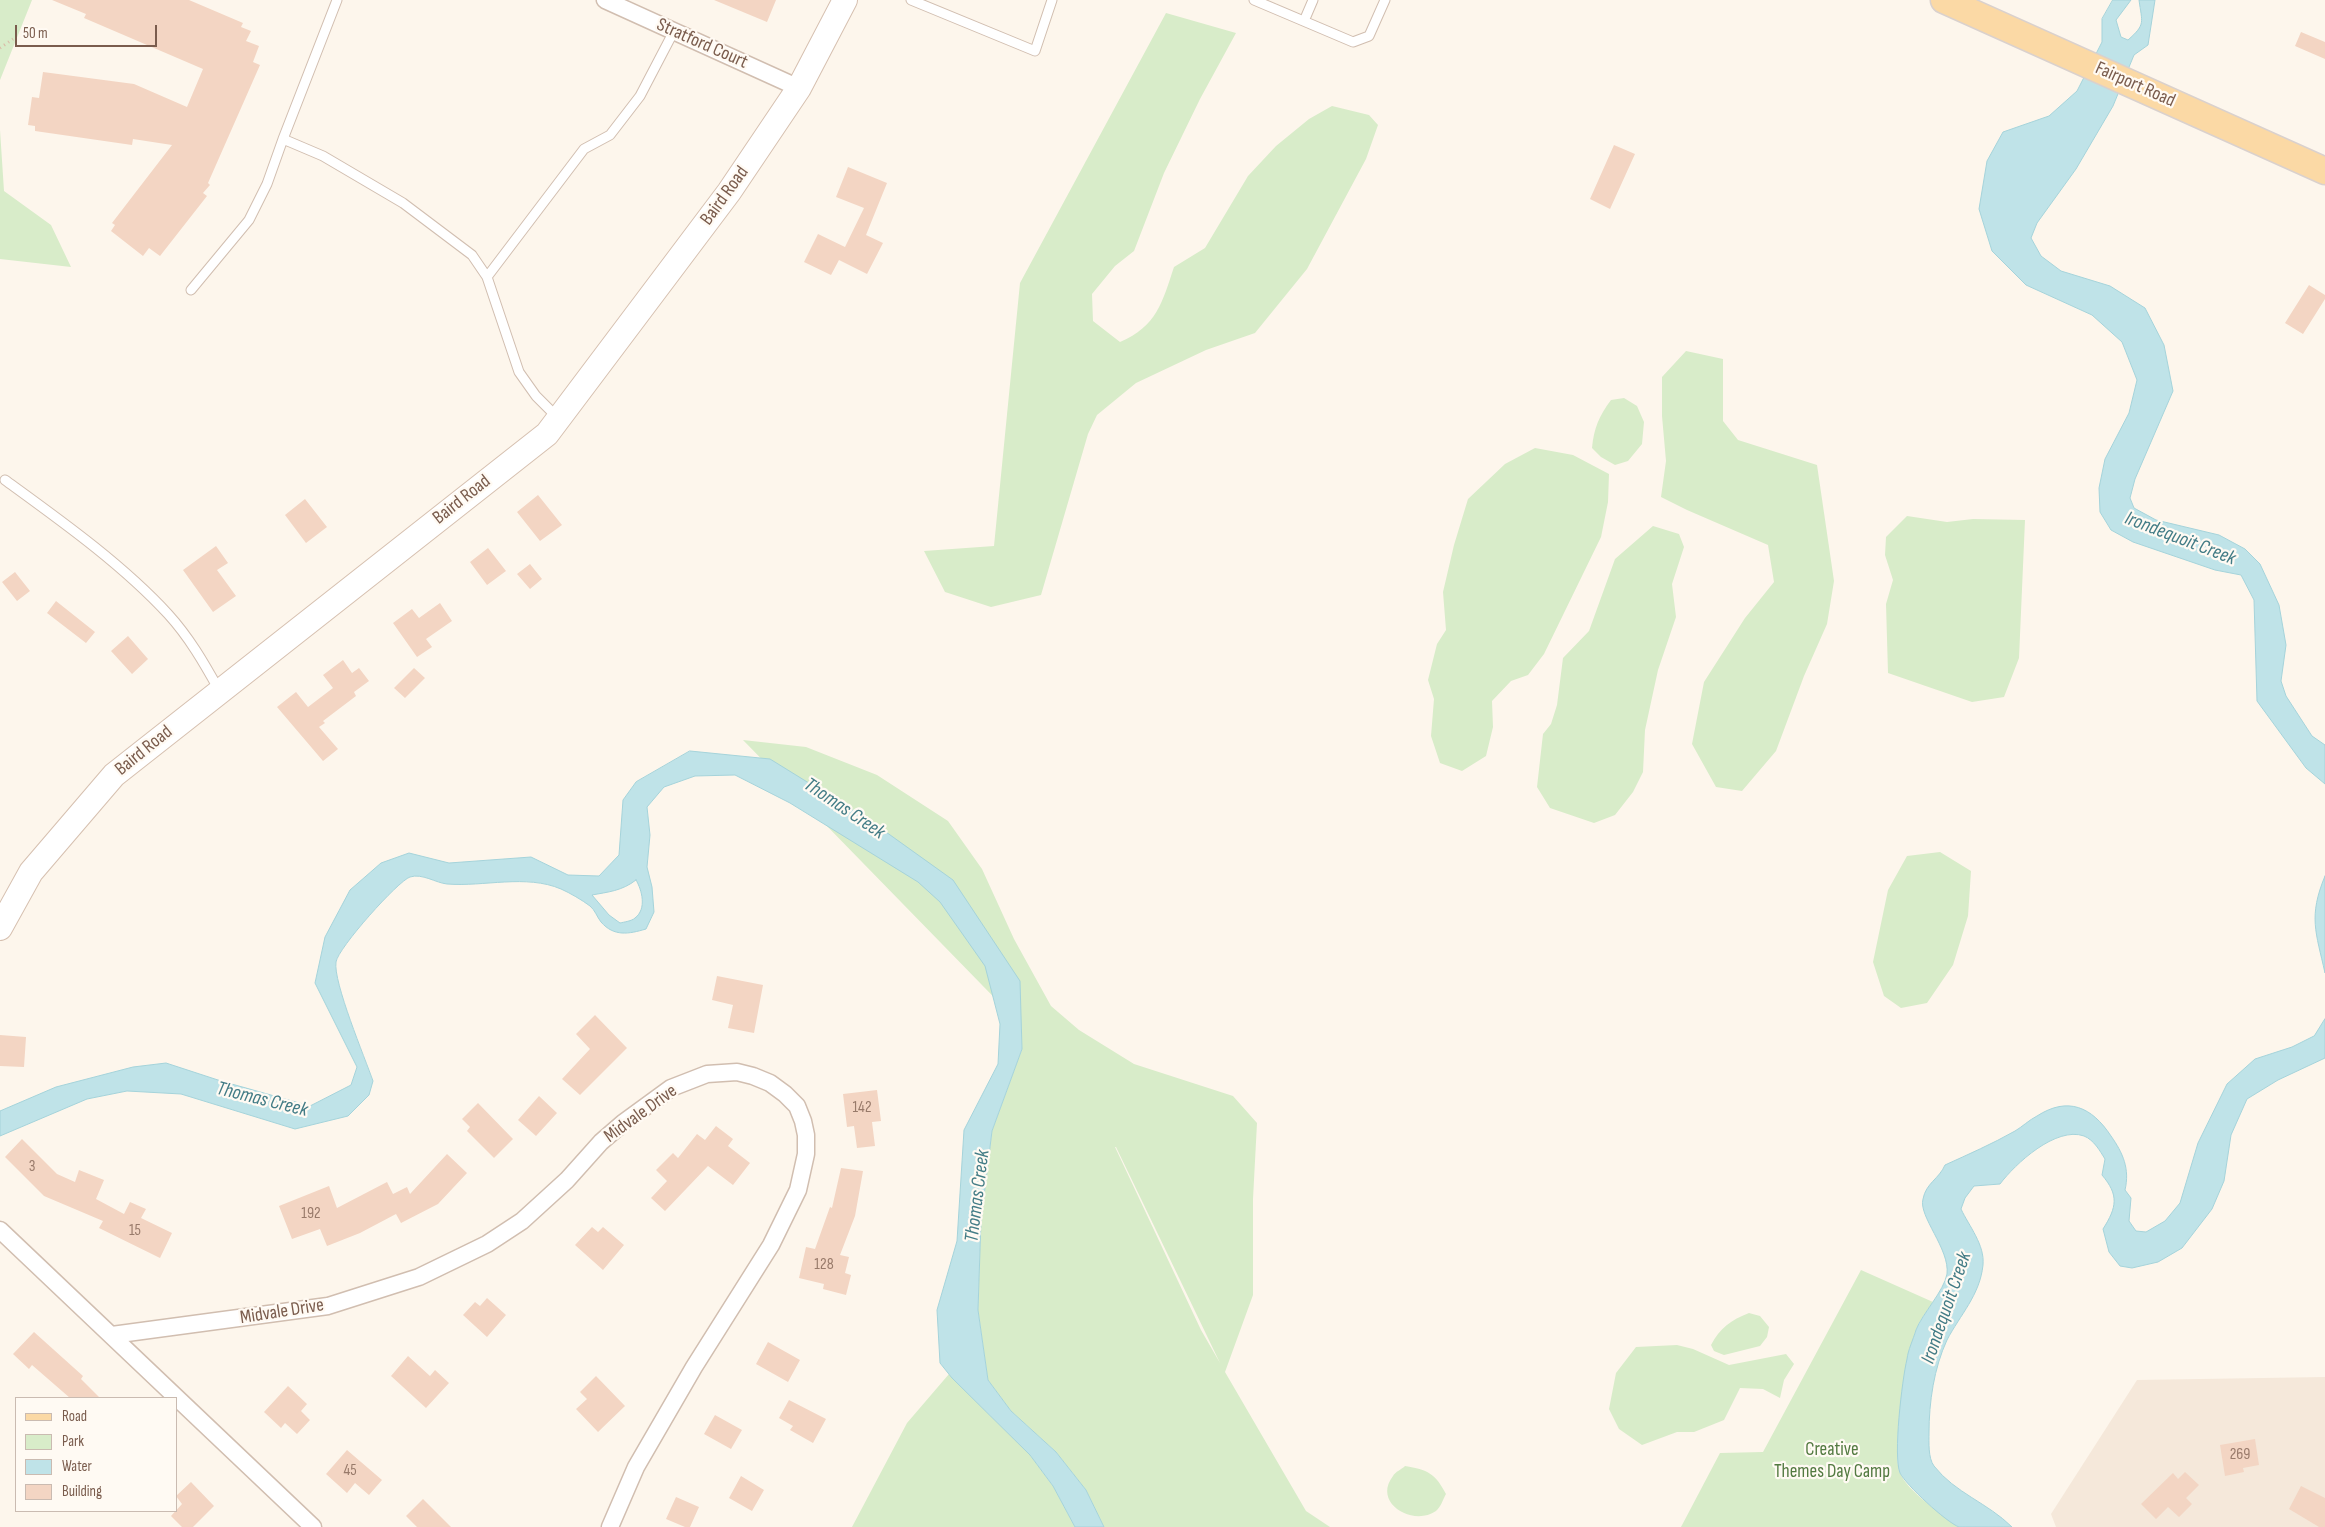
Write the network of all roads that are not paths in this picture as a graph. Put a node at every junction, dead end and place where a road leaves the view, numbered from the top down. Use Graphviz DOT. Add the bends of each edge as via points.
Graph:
graph roads {
  1 [pos="338,0"];
  2 [pos="605,0"];
  3 [pos="846,0"];
  4 [pos="911,0"];
  5 [pos="1052,0"];
  6 [pos="1254,0"];
  7 [pos="1314,0"];
  8 [pos="1384,0"];
  9 [pos="1944,0"];
  10 [pos="1304,21"];
  11 [pos="674,31"];
  12 [pos="799,88"];
  13 [pos="283,139"];
  14 [pos="2325,171"];
  15 [pos="487,277"];
  16 [pos="191,290"];
  17 [pos="559,418"];
  18 [pos="6,480"];
  19 [pos="219,690"];
  20 [pos="0,928"];
  21 [pos="0,1230"];
  22 [pos="112,1335"];
  23 [pos="177,1397"];
  24 [pos="178,1398"];
  25 [pos="314,1527"];
  26 [pos="610,1527"];
  1 -- 13 [label="lane"];
  2 -- 11 [label="street, Stratford Court"];
  3 -- 12 [label="street, Baird Road"];
  4 -- 5 [label="lane" via="1034,51"];
  6 -- 10 [label="lane"];
  7 -- 10 [label="lane"];
  8 -- 10 [label="lane" via="1369,36 1353,42"];
  9 -- 14 [label="main road, Fairport Road"];
  11 -- 12 [label="street, Stratford Court"];
  11 -- 15 [label="lane" via="640,96 610,135 584,150"];
  12 -- 17 [label="street, Baird Road" via="729,192"];
  13 -- 15 [label="lane" via="323,156 404,203 472,255"];
  13 -- 16 [label="lane" via="267,184 249,220"];
  15 -- 17 [label="lane" via="519,372 536,396"];
  17 -- 19 [label="street, Baird Road" via="547,434"];
  18 -- 19 [label="lane" via="124,573 168,614 198,652"];
  19 -- 20 [label="street, Baird Road" via="114,775 31,872"];
  21 -- 22 [label="street"];
  22 -- 23 [label="street"];
  22 -- 26 [label="street, Midvale Drive" via="328,1306 418,1277 487,1244 522,1221 623,1122 671,1088 707,1074 737,1072 754,1076 785,1094 797,1106 803,1121 806,1154 798,1190 771,1245 641,1459"];
  24 -- 25 [label="street"];
}
